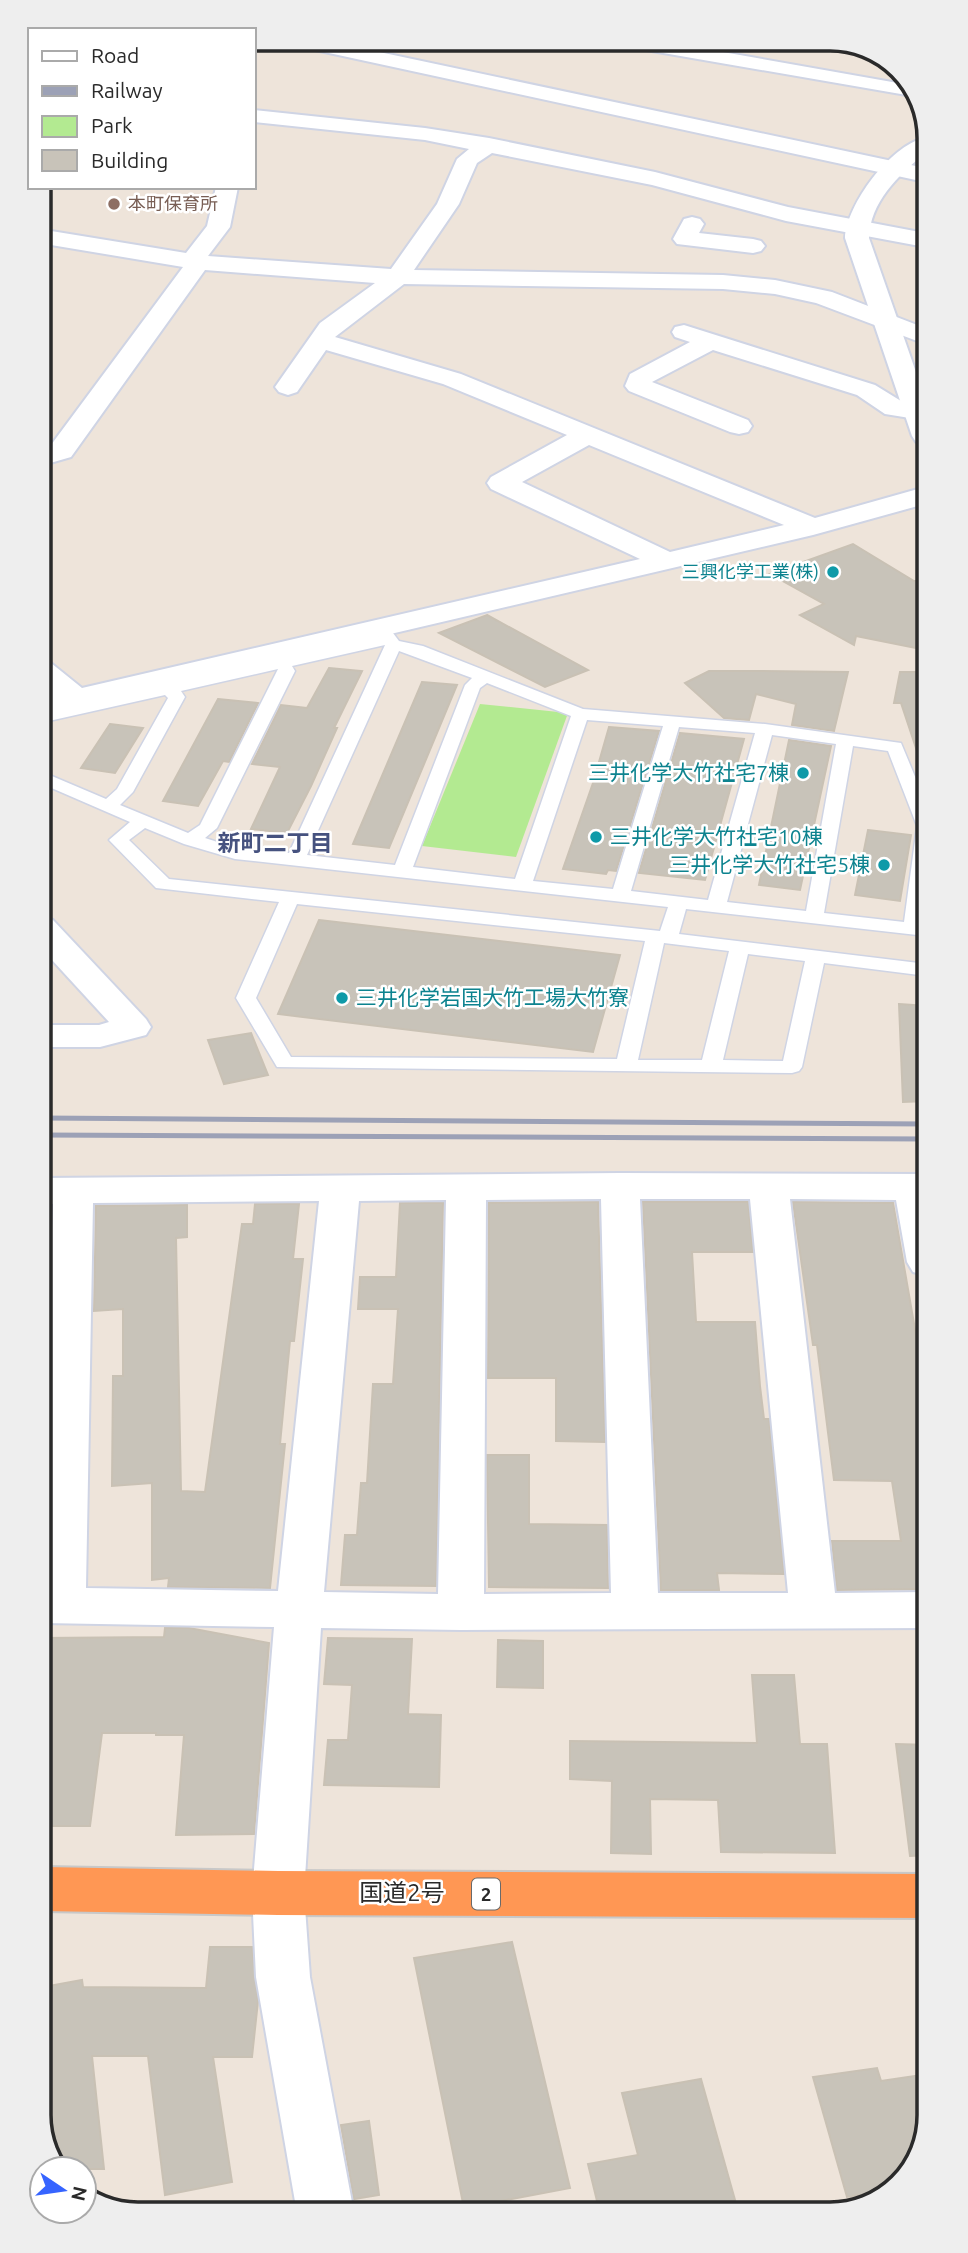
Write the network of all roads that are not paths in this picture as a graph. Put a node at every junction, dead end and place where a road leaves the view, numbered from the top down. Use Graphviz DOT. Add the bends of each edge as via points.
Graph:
graph roads {
  1 [pos="347,51"];
  2 [pos="390,51"];
  3 [pos="690,51"];
  4 [pos="376,58"];
  5 [pos="902,90"];
  6 [pos="256,116"];
  7 [pos="489,145"];
  8 [pos="917,150"];
  9 [pos="892,169"];
  10 [pos="917,174"];
  11 [pos="227,189"];
  12 [pos="786,214"];
  13 [pos="855,227"];
  14 [pos="51,238"];
  15 [pos="917,239"];
  16 [pos="192,262"];
  17 [pos="397,278"];
  18 [pos="661,281"];
  19 [pos="885,320"];
  20 [pos="684,332"];
  21 [pos="917,334"];
  22 [pos="320,340"];
  23 [pos="711,341"];
  24 [pos="288,387"];
  25 [pos="916,411"];
  26 [pos="739,426"];
  27 [pos="587,435"];
  28 [pos="52,443"];
  29 [pos="51,454"];
  30 [pos="917,497"];
  31 [pos="813,527"];
  32 [pos="664,562"];
  33 [pos="388,637"];
  34 [pos="282,662"];
  35 [pos="483,678"];
  36 [pos="51,679"];
  37 [pos="167,688"];
  38 [pos="77,699"];
  39 [pos="51,705"];
  40 [pos="580,714"];
  41 [pos="51,715"];
  42 [pos="673,720"];
  43 [pos="765,729"];
  44 [pos="846,739"];
  45 [pos="51,781"];
  46 [pos="917,803"];
  47 [pos="108,806"];
  48 [pos="143,821"];
  49 [pos="190,840"];
  50 [pos="295,861"];
  51 [pos="401,873"];
  52 [pos="522,886"];
  53 [pos="291,896"];
  54 [pos="620,896"];
  55 [pos="679,902"];
  56 [pos="716,906"];
  57 [pos="814,917"];
  58 [pos="917,929"];
  59 [pos="51,938"];
  60 [pos="662,938"];
  61 [pos="740,948"];
  62 [pos="816,957"];
  63 [pos="917,969"];
  64 [pos="51,1036"];
  65 [pos="626,1066"];
  66 [pos="711,1066"];
  67 [pos="620,1186"];
  68 [pos="466,1187"];
  69 [pos="769,1187"];
  70 [pos="917,1187"];
  71 [pos="340,1190"];
  72 [pos="57,1191"];
  73 [pos="52,1605"];
  74 [pos="813,1609"];
  75 [pos="299,1610"];
  76 [pos="917,1610"];
  77 [pos="635,1611"];
  78 [pos="461,1612"];
  79 [pos="51,1889"];
  80 [pos="278,1894"];
  81 [pos="917,1896"];
  82 [pos="324,2202"];
  1 -- 4 [label="street"];
  2 -- 4 [label="street"];
  3 -- 5 [label="street"];
  4 -- 9 [label="street"];
  6 -- 7 [label="street"];
  7 -- 12 [label="street" via="621,171"];
  7 -- 17 [label="street" via="468,159 448,204"];
  8 -- 9 [label="street"];
  9 -- 10 [label="street"];
  9 -- 13 [label="street"];
  11 -- 16 [label="street" via="218,227"];
  12 -- 13 [label="street"];
  12 -- 18 [label="street" via="761,231 749,254 688,232"];
  13 -- 15 [label="street"];
  13 -- 19 [label="street"];
  14 -- 16 [label="street"];
  16 -- 17 [label="street"];
  16 -- 28 [label="street" via="195,267"];
  17 -- 18 [label="street"];
  17 -- 22 [label="street" via="329,328"];
  18 -- 19 [label="street" via="775,287 823,297"];
  19 -- 21 [label="street"];
  19 -- 25 [label="street"];
  20 -- 23 [label="street"];
  22 -- 24 [label="street"];
  22 -- 27 [label="street" via="452,379"];
  23 -- 25 [label="street" via="866,390 894,408"];
  23 -- 26 [label="street" via="639,380 638,386"];
  27 -- 31 [label="street"];
  27 -- 32 [label="street" via="501,482"];
  28 -- 29 [label="street" via="61,451"];
  30 -- 31 [label="street"];
  31 -- 32 [label="street"];
  32 -- 33 [label="street"];
  33 -- 34 [label="lane"];
  33 -- 35 [label="lane"];
  33 -- 38 [label="street"];
  33 -- 50 [label="lane"];
  34 -- 37 [label="lane"];
  34 -- 49 [label="lane" via="287,671 208,828"];
  35 -- 40 [label="lane"];
  35 -- 51 [label="lane" via="473,685"];
  36 -- 38 [label="street"];
  37 -- 41 [label="lane"];
  37 -- 47 [label="lane" via="177,697 124,792"];
  38 -- 39 [label="street"];
  40 -- 42 [label="lane"];
  40 -- 52 [label="lane"];
  42 -- 43 [label="lane"];
  42 -- 54 [label="lane"];
  43 -- 44 [label="lane"];
  43 -- 56 [label="lane"];
  44 -- 46 [label="lane" via="895,747"];
  44 -- 57 [label="lane"];
  45 -- 47 [label="lane"];
  47 -- 48 [label="lane"];
  48 -- 49 [label="lane"];
  48 -- 53 [label="lane" via="118,840 163,884"];
  49 -- 50 [label="lane" via="234,853"];
  50 -- 51 [label="lane"];
  51 -- 52 [label="lane"];
  52 -- 54 [label="lane"];
  53 -- 60 [label="lane"];
  53 -- 65 [label="lane" via="246,998 284,1063"];
  54 -- 55 [label="lane"];
  55 -- 56 [label="lane"];
  55 -- 60 [label="lane"];
  56 -- 57 [label="lane"];
  57 -- 58 [label="lane"];
  59 -- 64 [label="street" via="133,1027 100,1037"];
  60 -- 61 [label="lane"];
  60 -- 65 [label="lane"];
  61 -- 62 [label="lane"];
  61 -- 66 [label="lane"];
  62 -- 63 [label="lane"];
  62 -- 66 [label="lane" via="792,1067"];
  65 -- 66 [label="lane"];
  67 -- 68 [label="street"];
  67 -- 69 [label="street"];
  67 -- 77 [label="street"];
  68 -- 71 [label="street"];
  68 -- 78 [label="street"];
  69 -- 70 [label="street"];
  69 -- 74 [label="street"];
  71 -- 72 [label="street"];
  71 -- 75 [label="street"];
  72 -- 73 [label="street"];
  73 -- 75 [label="street"];
  74 -- 76 [label="street"];
  74 -- 77 [label="street"];
  75 -- 78 [label="street"];
  75 -- 80 [label="street"];
  77 -- 78 [label="street"];
  79 -- 80 [label="highway, 国道2号 / 2"];
  80 -- 81 [label="highway, 国道2号 / 2"];
  80 -- 82 [label="street" via="283,1977"];
}
